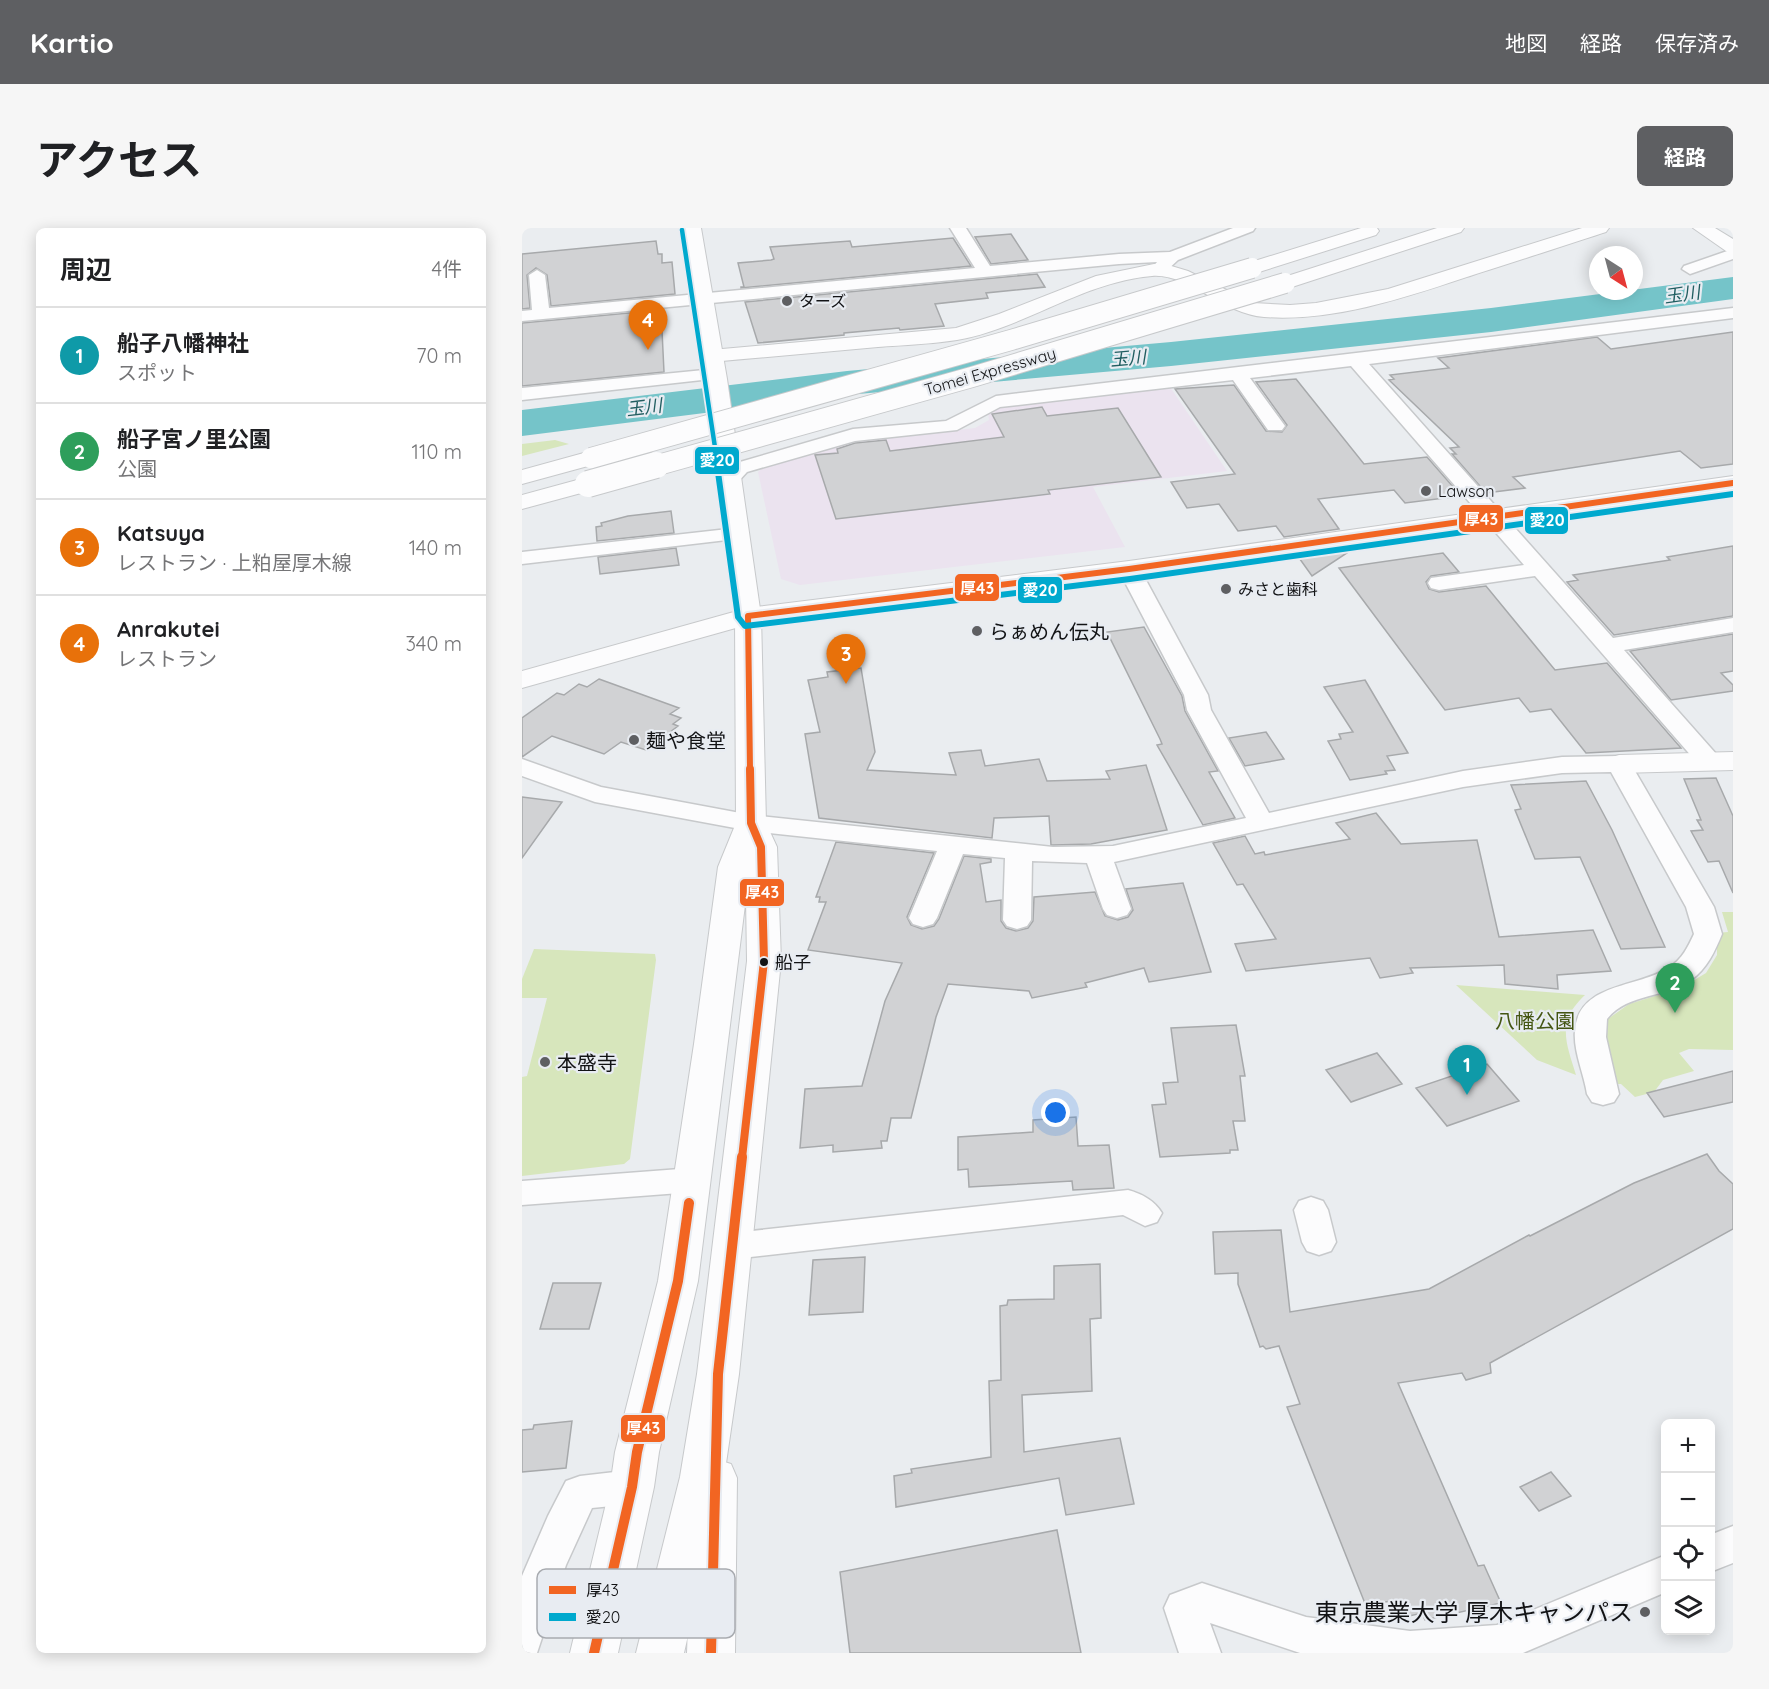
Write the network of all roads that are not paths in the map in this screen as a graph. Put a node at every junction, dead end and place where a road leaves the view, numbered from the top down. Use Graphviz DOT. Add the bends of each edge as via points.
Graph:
graph roads {
  1 [pos="692,228"];
  2 [pos="958,228"];
  3 [pos="1247,228"];
  4 [pos="1382,228"];
  5 [pos="1455,228"];
  6 [pos="1600,228"];
  7 [pos="1702,228"];
  8 [pos="1733,247"];
  9 [pos="1733,254"];
  10 [pos="1165,263"];
  11 [pos="1690,269"];
  12 [pos="984,271"];
  13 [pos="537,275"];
  14 [pos="701,299"];
  15 [pos="1733,313"];
  16 [pos="541,314"];
  17 [pos="522,316"];
  18 [pos="1356,360"];
  19 [pos="714,370"];
  20 [pos="1237,373"];
  21 [pos="522,394"];
  22 [pos="1275,426"];
  23 [pos="522,477"];
  24 [pos="729,480"];
  25 [pos="1733,483"];
  26 [pos="522,502"];
  27 [pos="1495,518"];
  28 [pos="736,534"];
  29 [pos="522,558"];
  30 [pos="1129,569"];
  31 [pos="1539,569"];
  32 [pos="1439,583"];
  33 [pos="747,616"];
  34 [pos="1733,625"];
  35 [pos="1606,646"];
  36 [pos="522,680"];
  37 [pos="1721,761"];
  38 [pos="1618,764"];
  39 [pos="522,767"];
  40 [pos="751,822"];
  41 [pos="1262,823"];
  42 [pos="952,845"];
  43 [pos="1019,852"];
  44 [pos="1098,856"];
  45 [pos="1117,909"];
  46 [pos="923,918"];
  47 [pos="1017,920"];
  48 [pos="1603,1094"];
  49 [pos="693,1180"];
  50 [pos="522,1193"];
  51 [pos="1311,1210"];
  52 [pos="1145,1213"];
  53 [pos="1319,1242"];
  54 [pos="733,1246"];
  55 [pos="718,1374"];
  56 [pos="632,1487"];
  57 [pos="1733,1544"];
  58 [pos="1715,1552"];
  59 [pos="544,1569"];
  60 [pos="613,1569"];
  61 [pos="680,1569"];
  62 [pos="713,1569"];
  63 [pos="1661,1575"];
  64 [pos="537,1587"];
  65 [pos="524,1621"];
  66 [pos="597,1638"];
  67 [pos="664,1638"];
  68 [pos="711,1638"];
  69 [pos="594,1653"];
  70 [pos="660,1653"];
  71 [pos="711,1653"];
  72 [pos="1200,1653"];
  1 -- 14 [label="main road"];
  2 -- 12 [label="street"];
  3 -- 10 [label="street"];
  4 -- 23 [label="main road, Tomei Expressway, bridge" via="1011,340"];
  5 -- 26 [label="main road, Tomei Expressway, bridge" via="972,377"];
  6 -- 10 [label="main road" via="1399,294 1333,306 1261,311 1240,307"];
  7 -- 8 [label="main road"];
  9 -- 11 [label="street"];
  10 -- 12 [label="street" via="1119,259"];
  10 -- 19 [label="main road" via="1084,285 996,323 957,334"];
  12 -- 14 [label="street"];
  13 -- 16 [label="street"];
  14 -- 16 [label="street"];
  14 -- 19 [label="main road"];
  15 -- 18 [label="street"];
  16 -- 17 [label="street"];
  18 -- 20 [label="street"];
  18 -- 27 [label="street"];
  19 -- 21 [label="street"];
  19 -- 24 [label="main road"];
  20 -- 22 [label="street"];
  20 -- 24 [label="street" via="996,402 950,426 853,435 740,468"];
  24 -- 28 [label="main road"];
  25 -- 27 [label="main road"];
  27 -- 30 [label="main road"];
  27 -- 31 [label="street"];
  28 -- 29 [label="street"];
  28 -- 33 [label="main road"];
  30 -- 33 [label="main road"];
  30 -- 41 [label="street" via="1196,695 1199,710"];
  31 -- 32 [label="street"];
  31 -- 35 [label="street"];
  33 -- 36 [label="main road"];
  33 -- 40 [label="main road"];
  34 -- 35 [label="street"];
  35 -- 37 [label="street"];
  37 -- 38 [label="main road"];
  38 -- 41 [label="street" via="1562,765 1463,779"];
  38 -- 48 [label="street" via="1700,906 1708,934 1696,960 1676,977 1616,998 1600,1008 1590,1029"];
  39 -- 40 [label="street" via="595,794"];
  40 -- 42 [label="street"];
  40 -- 49 [label="main road" via="734,867"];
  40 -- 54 [label="main road" via="761,847 764,961"];
  41 -- 44 [label="street"];
  42 -- 43 [label="street"];
  42 -- 46 [label="street"];
  43 -- 44 [label="street"];
  43 -- 47 [label="street"];
  44 -- 45 [label="street"];
  49 -- 50 [label="street"];
  49 -- 56 [label="main road" via="678,1281"];
  51 -- 53 [label="street"];
  52 -- 54 [label="street" via="1128,1202"];
  54 -- 55 [label="main road"];
  55 -- 61 [label="main road" via="702,1477"];
  55 -- 62 [label="main road"];
  56 -- 59 [label="street" via="580,1493 559,1529"];
  56 -- 60 [label="main road"];
  57 -- 58 [label="street"];
  63 -- 72 [label="street" via="1498,1644 1410,1650 1306,1636 1202,1602 1184,1608"];
  64 -- 65 [label="street"];
  66 -- 69 [label="main road"];
  67 -- 70 [label="main road"];
  68 -- 71 [label="main road"];
}
